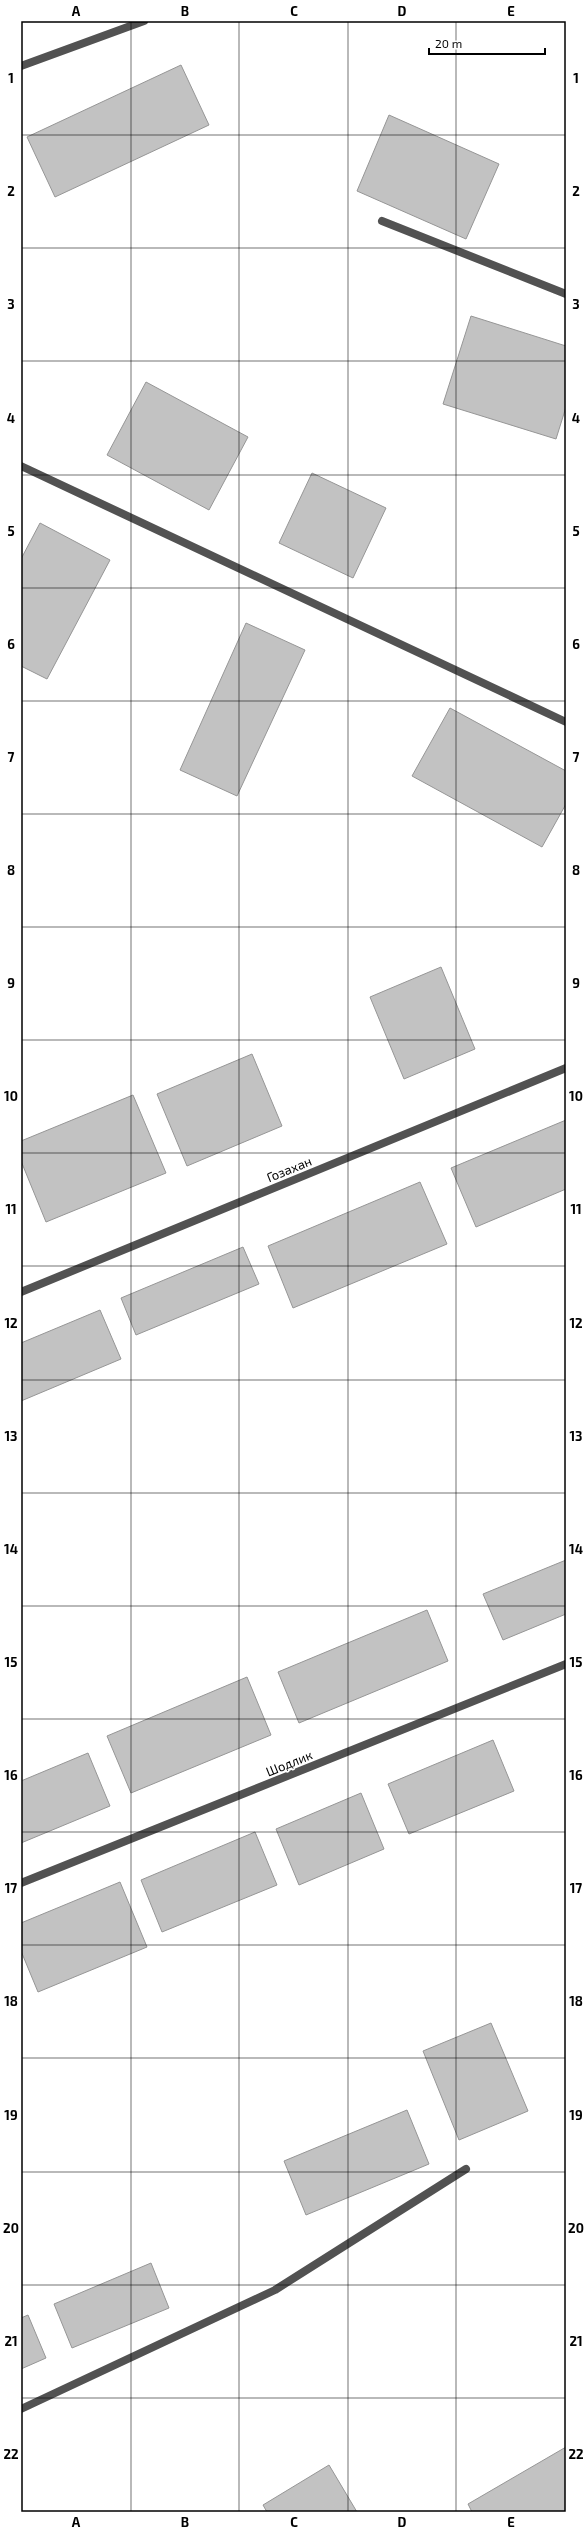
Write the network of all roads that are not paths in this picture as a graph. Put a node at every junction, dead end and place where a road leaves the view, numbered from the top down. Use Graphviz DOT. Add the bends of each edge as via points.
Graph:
graph roads {
  1 [pos="144,21"];
  2 [pos="21,66"];
  3 [pos="382,221"];
  4 [pos="566,294"];
  5 [pos="21,466"];
  6 [pos="566,722"];
  7 [pos="566,1068"];
  8 [pos="21,1292"];
  9 [pos="566,1664"];
  10 [pos="21,1883"];
  11 [pos="466,2169"];
  12 [pos="21,2409"];
  1 -- 2 [label="street"];
  3 -- 4 [label="street"];
  5 -- 6 [label="street"];
  7 -- 8 [label="street, Гозахан"];
  9 -- 10 [label="street, Шодлик"];
  11 -- 12 [label="street" via="275,2290"];
}
